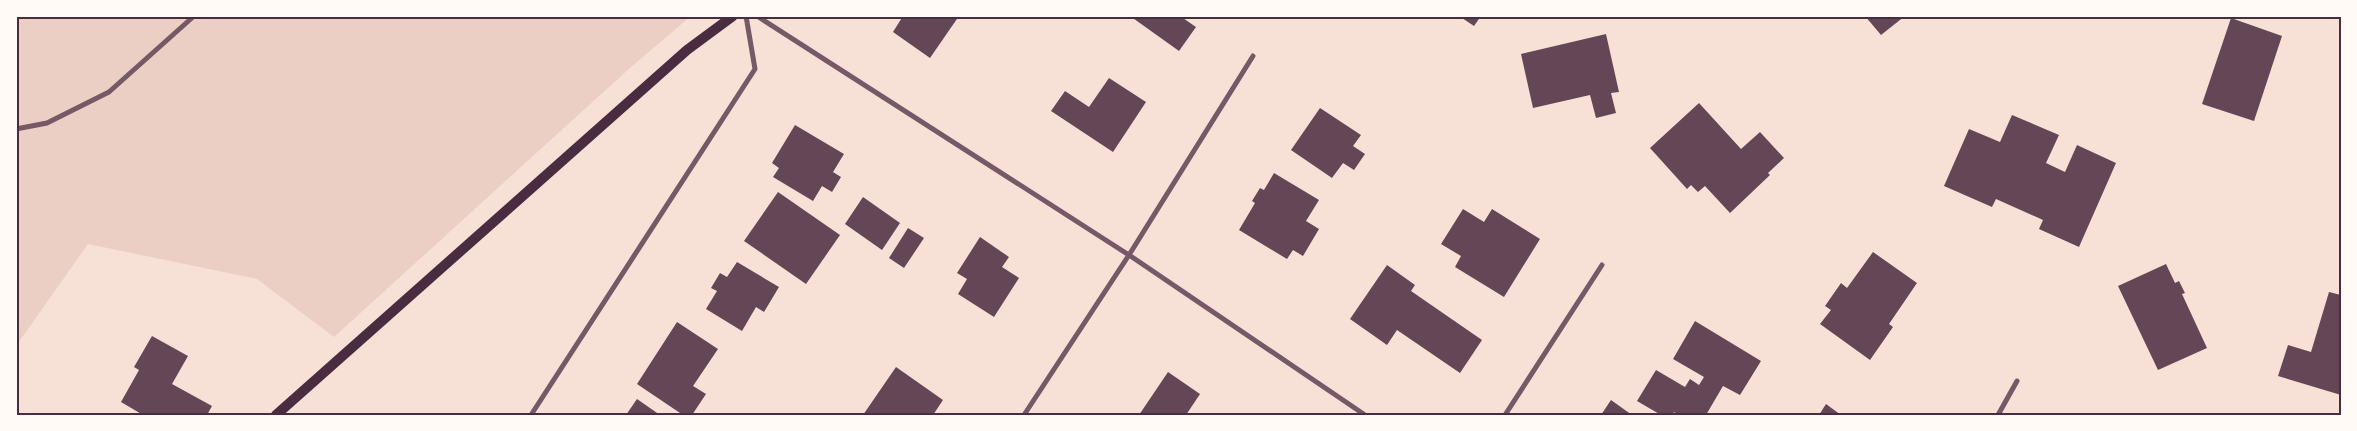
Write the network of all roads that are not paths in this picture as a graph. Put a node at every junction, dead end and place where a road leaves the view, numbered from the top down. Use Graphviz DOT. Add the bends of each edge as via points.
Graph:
graph roads {
  1 [pos="194,16"];
  2 [pos="733,16"];
  3 [pos="746,16"];
  4 [pos="757,16"];
  5 [pos="1253,56"];
  6 [pos="16,129"];
  7 [pos="1129,255"];
  8 [pos="1602,265"];
  9 [pos="2017,381"];
  10 [pos="276,415"];
  11 [pos="532,415"];
  12 [pos="1024,415"];
  13 [pos="1365,415"];
  14 [pos="1505,415"];
  15 [pos="1998,415"];
  1 -- 6 [label="street" via="109,92 47,123"];
  2 -- 10 [label="main road" via="687,50"];
  3 -- 11 [label="street" via="755,69"];
  4 -- 7 [label="street"];
  5 -- 7 [label="street"];
  7 -- 12 [label="street"];
  7 -- 13 [label="street"];
  8 -- 14 [label="street"];
  9 -- 15 [label="street"];
}
